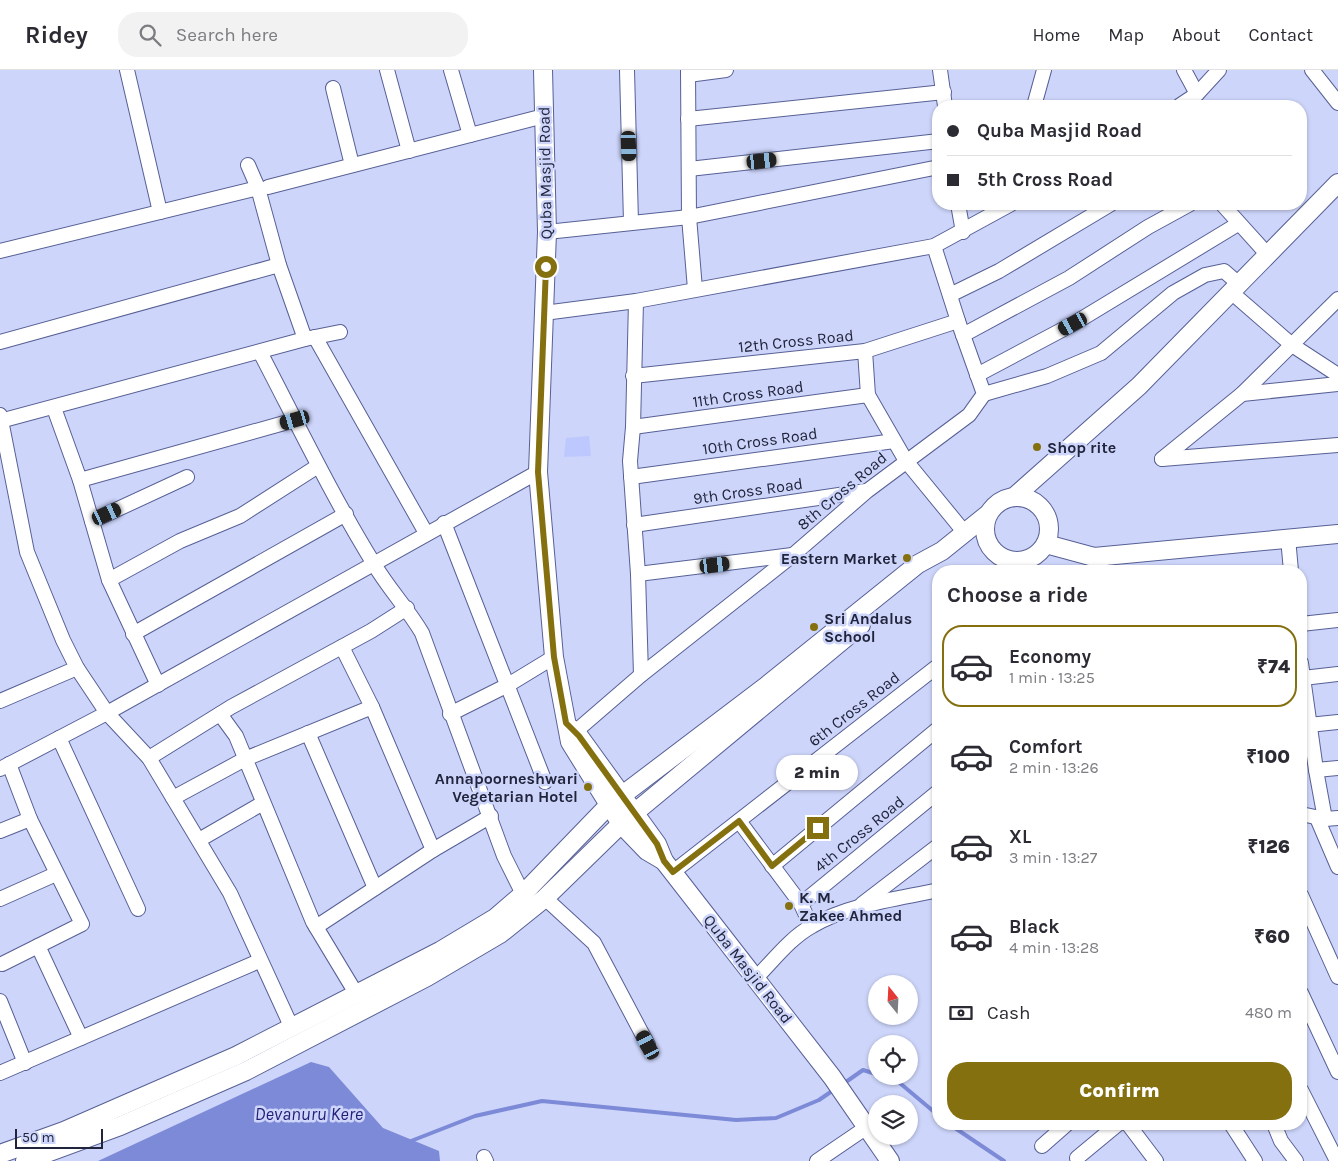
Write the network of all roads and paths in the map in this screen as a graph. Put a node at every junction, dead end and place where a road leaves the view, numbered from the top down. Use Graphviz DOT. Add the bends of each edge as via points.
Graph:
graph roads {
  1 [pos="127,70"];
  2 [pos="387,70"];
  3 [pos="451,70"];
  4 [pos="543,70"];
  5 [pos="627,70"];
  6 [pos="726,70"];
  7 [pos="940,70"];
  8 [pos="1044,70"];
  9 [pos="1184,70"];
  10 [pos="1219,70"];
  11 [pos="1312,70"];
  12 [pos="688,73"];
  13 [pos="333,88"];
  14 [pos="944,92"];
  15 [pos="1197,94"];
  16 [pos="945,100"];
  17 [pos="1036,100"];
  18 [pos="1188,100"];
  19 [pos="1338,103"];
  20 [pos="544,116"];
  21 [pos="688,119"];
  22 [pos="470,135"];
  23 [pos="932,142"];
  24 [pos="409,151"];
  25 [pos="248,165"];
  26 [pos="352,165"];
  27 [pos="932,168"];
  28 [pos="688,169"];
  29 [pos="1337,186"];
  30 [pos="263,187"];
  31 [pos="959,210"];
  32 [pos="1001,210"];
  33 [pos="1101,210"];
  34 [pos="1179,210"];
  35 [pos="1227,210"];
  36 [pos="160,212"];
  37 [pos="689,217"];
  38 [pos="631,222"];
  39 [pos="1238,224"];
  40 [pos="547,232"];
  41 [pos="963,232"];
  42 [pos="934,246"];
  43 [pos="0,252"];
  44 [pos="1267,254"];
  45 [pos="279,265"];
  46 [pos="1235,288"];
  47 [pos="694,289"];
  48 [pos="950,295"];
  49 [pos="1338,299"];
  50 [pos="636,301"];
  51 [pos="544,313"];
  52 [pos="958,321"];
  53 [pos="340,332"];
  54 [pos="963,335"];
  55 [pos="310,338"];
  56 [pos="0,342"];
  57 [pos="1292,345"];
  58 [pos="865,351"];
  59 [pos="260,352"];
  60 [pos="977,374"];
  61 [pos="633,376"];
  62 [pos="1338,376"];
  63 [pos="984,394"];
  64 [pos="1242,394"];
  65 [pos="868,395"];
  66 [pos="54,408"];
  67 [pos="1,419"];
  68 [pos="295,420"];
  69 [pos="633,427"];
  70 [pos="894,441"];
  71 [pos="1338,445"];
  72 [pos="906,461"];
  73 [pos="318,466"];
  74 [pos="538,472"];
  75 [pos="631,476"];
  76 [pos="187,477"];
  77 [pos="80,480"];
  78 [pos="867,491"];
  79 [pos="1014,497"];
  80 [pos="346,514"];
  81 [pos="988,514"];
  82 [pos="92,521"];
  83 [pos="444,523"];
  84 [pos="634,525"];
  85 [pos="426,533"];
  86 [pos="965,533"];
  87 [pos="1338,534"];
  88 [pos="1288,538"];
  89 [pos="1046,544"];
  90 [pos="942,551"];
  91 [pos="793,555"];
  92 [pos="1094,557"];
  93 [pos="1006,565"];
  94 [pos="1100,565"];
  95 [pos="1290,565"];
  96 [pos="374,566"];
  97 [pos="638,574"];
  98 [pos="109,580"];
  99 [pos="407,608"];
  100 [pos="1338,620"];
  101 [pos="1307,623"];
  102 [pos="134,634"];
  103 [pos="342,646"];
  104 [pos="554,657"];
  105 [pos="77,668"];
  106 [pos="932,670"];
  107 [pos="1338,674"];
  108 [pos="641,675"];
  109 [pos="1307,678"];
  110 [pos="158,685"];
  111 [pos="508,685"];
  112 [pos="1,698"];
  113 [pos="1307,706"];
  114 [pos="372,708"];
  115 [pos="107,714"];
  116 [pos="220,714"];
  117 [pos="450,714"];
  118 [pos="1338,722"];
  119 [pos="1309,725"];
  120 [pos="570,728"];
  121 [pos="308,733"];
  122 [pos="932,734"];
  123 [pos="59,738"];
  124 [pos="149,758"];
  125 [pos="245,759"];
  126 [pos="4,766"];
  127 [pos="1338,768"];
  128 [pos="1316,770"];
  129 [pos="545,782"];
  130 [pos="932,797"];
  131 [pos="173,798"];
  132 [pos="615,801"];
  133 [pos="263,803"];
  134 [pos="1307,815"];
  135 [pos="491,816"];
  136 [pos="628,818"];
  137 [pos="1327,818"];
  138 [pos="30,819"];
  139 [pos="739,821"];
  140 [pos="0,831"];
  141 [pos="198,840"];
  142 [pos="432,850"];
  143 [pos="932,850"];
  144 [pos="668,866"];
  145 [pos="772,866"];
  146 [pos="1338,867"];
  147 [pos="56,874"];
  148 [pos="375,888"];
  149 [pos="932,891"];
  150 [pos="523,894"];
  151 [pos="545,898"];
  152 [pos="0,899"];
  153 [pos="801,904"];
  154 [pos="858,907"];
  155 [pos="1307,908"];
  156 [pos="138,909"];
  157 [pos="811,926"];
  158 [pos="316,927"];
  159 [pos="38,946"];
  160 [pos="259,961"];
  161 [pos="1,963"];
  162 [pos="1338,977"];
  163 [pos="756,979"];
  164 [pos="357,995"];
  165 [pos="0,1001"];
  166 [pos="1307,1006"];
  167 [pos="291,1026"];
  168 [pos="81,1038"];
  169 [pos="648,1045"];
  170 [pos="25,1063"];
  171 [pos="0,1072"];
  172 [pos="1338,1072"];
  173 [pos="1307,1102"];
  174 [pos="867,1127"];
  175 [pos="1060,1130"];
  176 [pos="1111,1130"];
  177 [pos="1133,1130"];
  178 [pos="1235,1130"];
  179 [pos="1276,1130"];
  180 [pos="1042,1146"];
  181 [pos="0,1154"];
  182 [pos="1077,1158"];
  183 [pos="1334,1158"];
  184 [pos="25,1161"];
  185 [pos="817,1161"];
  186 [pos="890,1161"];
  187 [pos="1156,1161"];
  188 [pos="1255,1161"];
  189 [pos="1296,1161"];
  1 -- 36 [label="street"];
  2 -- 24 [label="street"];
  3 -- 22 [label="street"];
  4 -- 20 [label="street, Quba Masjid Road"];
  5 -- 38 [label="street"];
  6 -- 12 [label="street"];
  7 -- 14 [label="street"];
  8 -- 17 [label="street"];
  9 -- 15 [label="street"];
  10 -- 15 [label="street"];
  11 -- 19 [label="street"];
  12 -- 21 [label="street"];
  13 -- 26 [label="street"];
  14 -- 16 [label="street"];
  14 -- 21 [label="street"];
  15 -- 18 [label="street"];
  20 -- 22 [label="street"];
  20 -- 40 [label="street, Quba Masjid Road"];
  21 -- 28 [label="street"];
  22 -- 24 [label="street"];
  23 -- 28 [label="street"];
  24 -- 26 [label="street"];
  25 -- 30 [label="street"];
  26 -- 30 [label="street"];
  27 -- 37 [label="street"];
  28 -- 37 [label="street"];
  29 -- 44 [label="street"];
  30 -- 36 [label="street"];
  30 -- 45 [label="street"];
  31 -- 41 [label="street"];
  32 -- 41 [label="street"];
  33 -- 48 [label="street" via="999,271"];
  34 -- 54 [label="street" via="1069,278"];
  35 -- 39 [label="street"];
  36 -- 43 [label="street"];
  37 -- 38 [label="street"];
  37 -- 47 [label="street"];
  38 -- 40 [label="street"];
  39 -- 44 [label="street"];
  39 -- 60 [label="street" via="1073,324"];
  40 -- 51 [label="street, Quba Masjid Road"];
  41 -- 42 [label="street"];
  42 -- 47 [label="street"];
  42 -- 48 [label="street"];
  44 -- 46 [label="street"];
  45 -- 55 [label="street"];
  45 -- 56 [label="street"];
  46 -- 57 [label="street"];
  46 -- 63 [label="street" via="1224,271 1205,275 1172,293 1101,353 1047,376"];
  46 -- 79 [label="street" via="1127,397"];
  47 -- 50 [label="street"];
  48 -- 52 [label="street"];
  49 -- 57 [label="street"];
  50 -- 51 [label="street"];
  50 -- 61 [label="street"];
  51 -- 74 [label="street, Quba Masjid Road"];
  52 -- 54 [label="street"];
  52 -- 58 [label="street, 12th Cross Road"];
  53 -- 55 [label="street"];
  54 -- 60 [label="street"];
  55 -- 59 [label="street"];
  55 -- 85 [label="street"];
  57 -- 62 [label="street"];
  57 -- 64 [label="street"];
  58 -- 61 [label="street, 12th Cross Road"];
  58 -- 65 [label="street"];
  59 -- 66 [label="street"];
  59 -- 68 [label="street"];
  60 -- 63 [label="street"];
  61 -- 69 [label="street"];
  62 -- 64 [label="street"];
  63 -- 72 [label="street, 8th Cross Road" via="969,415"];
  64 -- 71 [label="street" via="1162,459"];
  65 -- 69 [label="street, 11th Cross Road"];
  65 -- 70 [label="street"];
  66 -- 67 [label="street"];
  66 -- 77 [label="street"];
  67 -- 105 [label="street" via="27,552"];
  68 -- 73 [label="street"];
  68 -- 77 [label="street"];
  69 -- 75 [label="street"];
  70 -- 72 [label="street"];
  70 -- 75 [label="street, 10th Cross Road"];
  72 -- 78 [label="street, 8th Cross Road"];
  72 -- 86 [label="street"];
  73 -- 80 [label="street"];
  73 -- 98 [label="street" via="240,516 180,541"];
  74 -- 83 [label="street"];
  74 -- 104 [label="street, Quba Masjid Road"];
  75 -- 84 [label="street"];
  76 -- 82 [label="street"];
  77 -- 82 [label="street"];
  78 -- 84 [label="street, 9th Cross Road"];
  78 -- 91 [label="street, 8th Cross Road"];
  79 -- 81 [label="street" via="1003,500"];
  79 -- 89 [label="street" via="1024,497 1042,508 1050,525"];
  80 -- 96 [label="street"];
  80 -- 102 [label="street"];
  81 -- 86 [label="street"];
  81 -- 93 [label="street" via="985,535"];
  82 -- 98 [label="street"];
  83 -- 85 [label="street"];
  83 -- 111 [label="street"];
  84 -- 97 [label="street"];
  85 -- 96 [label="street"];
  86 -- 90 [label="street"];
  87 -- 88 [label="street"];
  88 -- 92 [label="street"];
  88 -- 95 [label="street"];
  89 -- 92 [label="street"];
  89 -- 93 [label="street" via="1032,558"];
  90 -- 132 [label="street" via="918,564 765,687"];
  90 -- 136 [label="street" via="924,573"];
  91 -- 97 [label="street"];
  91 -- 108 [label="street, 8th Cross Road"];
  92 -- 94 [label="street"];
  96 -- 99 [label="street"];
  96 -- 110 [label="street"];
  97 -- 108 [label="street"];
  98 -- 102 [label="street"];
  99 -- 103 [label="street"];
  99 -- 117 [label="street" via="422,633"];
  100 -- 101 [label="street"];
  102 -- 110 [label="street"];
  103 -- 114 [label="street"];
  103 -- 116 [label="street"];
  104 -- 111 [label="street"];
  104 -- 120 [label="street, Quba Masjid Road"];
  105 -- 112 [label="street"];
  105 -- 115 [label="street"];
  106 -- 139 [label="street, 6th Cross Road"];
  107 -- 109 [label="street"];
  108 -- 120 [label="street, 8th Cross Road"];
  110 -- 115 [label="street"];
  111 -- 117 [label="street"];
  111 -- 129 [label="street"];
  113 -- 119 [label="street"];
  114 -- 121 [label="street"];
  114 -- 142 [label="street"];
  115 -- 123 [label="street"];
  115 -- 124 [label="street"];
  116 -- 124 [label="street"];
  116 -- 125 [label="street" via="236,736"];
  117 -- 135 [label="street"];
  118 -- 119 [label="street"];
  119 -- 128 [label="street"];
  120 -- 132 [label="street, Quba Masjid Road" via="570,742"];
  121 -- 125 [label="street"];
  121 -- 148 [label="street"];
  122 -- 145 [label="street"];
  123 -- 126 [label="street"];
  123 -- 156 [label="street"];
  124 -- 131 [label="street"];
  125 -- 131 [label="street"];
  125 -- 133 [label="street"];
  126 -- 138 [label="street"];
  127 -- 128 [label="street"];
  128 -- 137 [label="street"];
  130 -- 153 [label="street, 4th Cross Road"];
  131 -- 141 [label="street"];
  132 -- 136 [label="street, Quba Masjid Road"];
  132 -- 150 [label="street"];
  133 -- 141 [label="street"];
  133 -- 158 [label="street"];
  134 -- 137 [label="street"];
  135 -- 142 [label="street"];
  135 -- 150 [label="street" via="504,856"];
  136 -- 144 [label="street, Quba Masjid Road" via="657,844"];
  136 -- 151 [label="street"];
  137 -- 146 [label="street"];
  138 -- 140 [label="street"];
  138 -- 147 [label="street"];
  139 -- 144 [label="street, 6th Cross Road"];
  139 -- 145 [label="street"];
  141 -- 160 [label="street" via="230,893"];
  142 -- 148 [label="street"];
  143 -- 154 [label="street"];
  144 -- 163 [label="street, Quba Masjid Road"];
  145 -- 153 [label="street"];
  147 -- 152 [label="street"];
  147 -- 159 [label="street" via="82,924"];
  148 -- 158 [label="street"];
  149 -- 154 [label="street"];
  150 -- 164 [label="street" via="496,918"];
  151 -- 169 [label="street" via="594,943"];
  151 -- 184 [label="street" via="500,934 427,977 246,1071 120,1126"];
  153 -- 157 [label="street"];
  154 -- 157 [label="street"];
  155 -- 162 [label="street"];
  157 -- 163 [label="street"];
  158 -- 164 [label="street"];
  159 -- 161 [label="street"];
  159 -- 168 [label="street"];
  160 -- 167 [label="street"];
  160 -- 168 [label="street"];
  163 -- 174 [label="street, Quba Masjid Road"];
  164 -- 167 [label="street"];
  165 -- 170 [label="street"];
  166 -- 172 [label="street"];
  167 -- 181 [label="street" via="236,1056 64,1131"];
  168 -- 170 [label="street"];
  170 -- 171 [label="street"];
  173 -- 183 [label="street"];
  174 -- 185 [label="street"];
  174 -- 186 [label="street"];
  175 -- 180 [label="street"];
  176 -- 182 [label="street"];
  177 -- 187 [label="street"];
  178 -- 188 [label="street"];
  179 -- 189 [label="street"];
}
